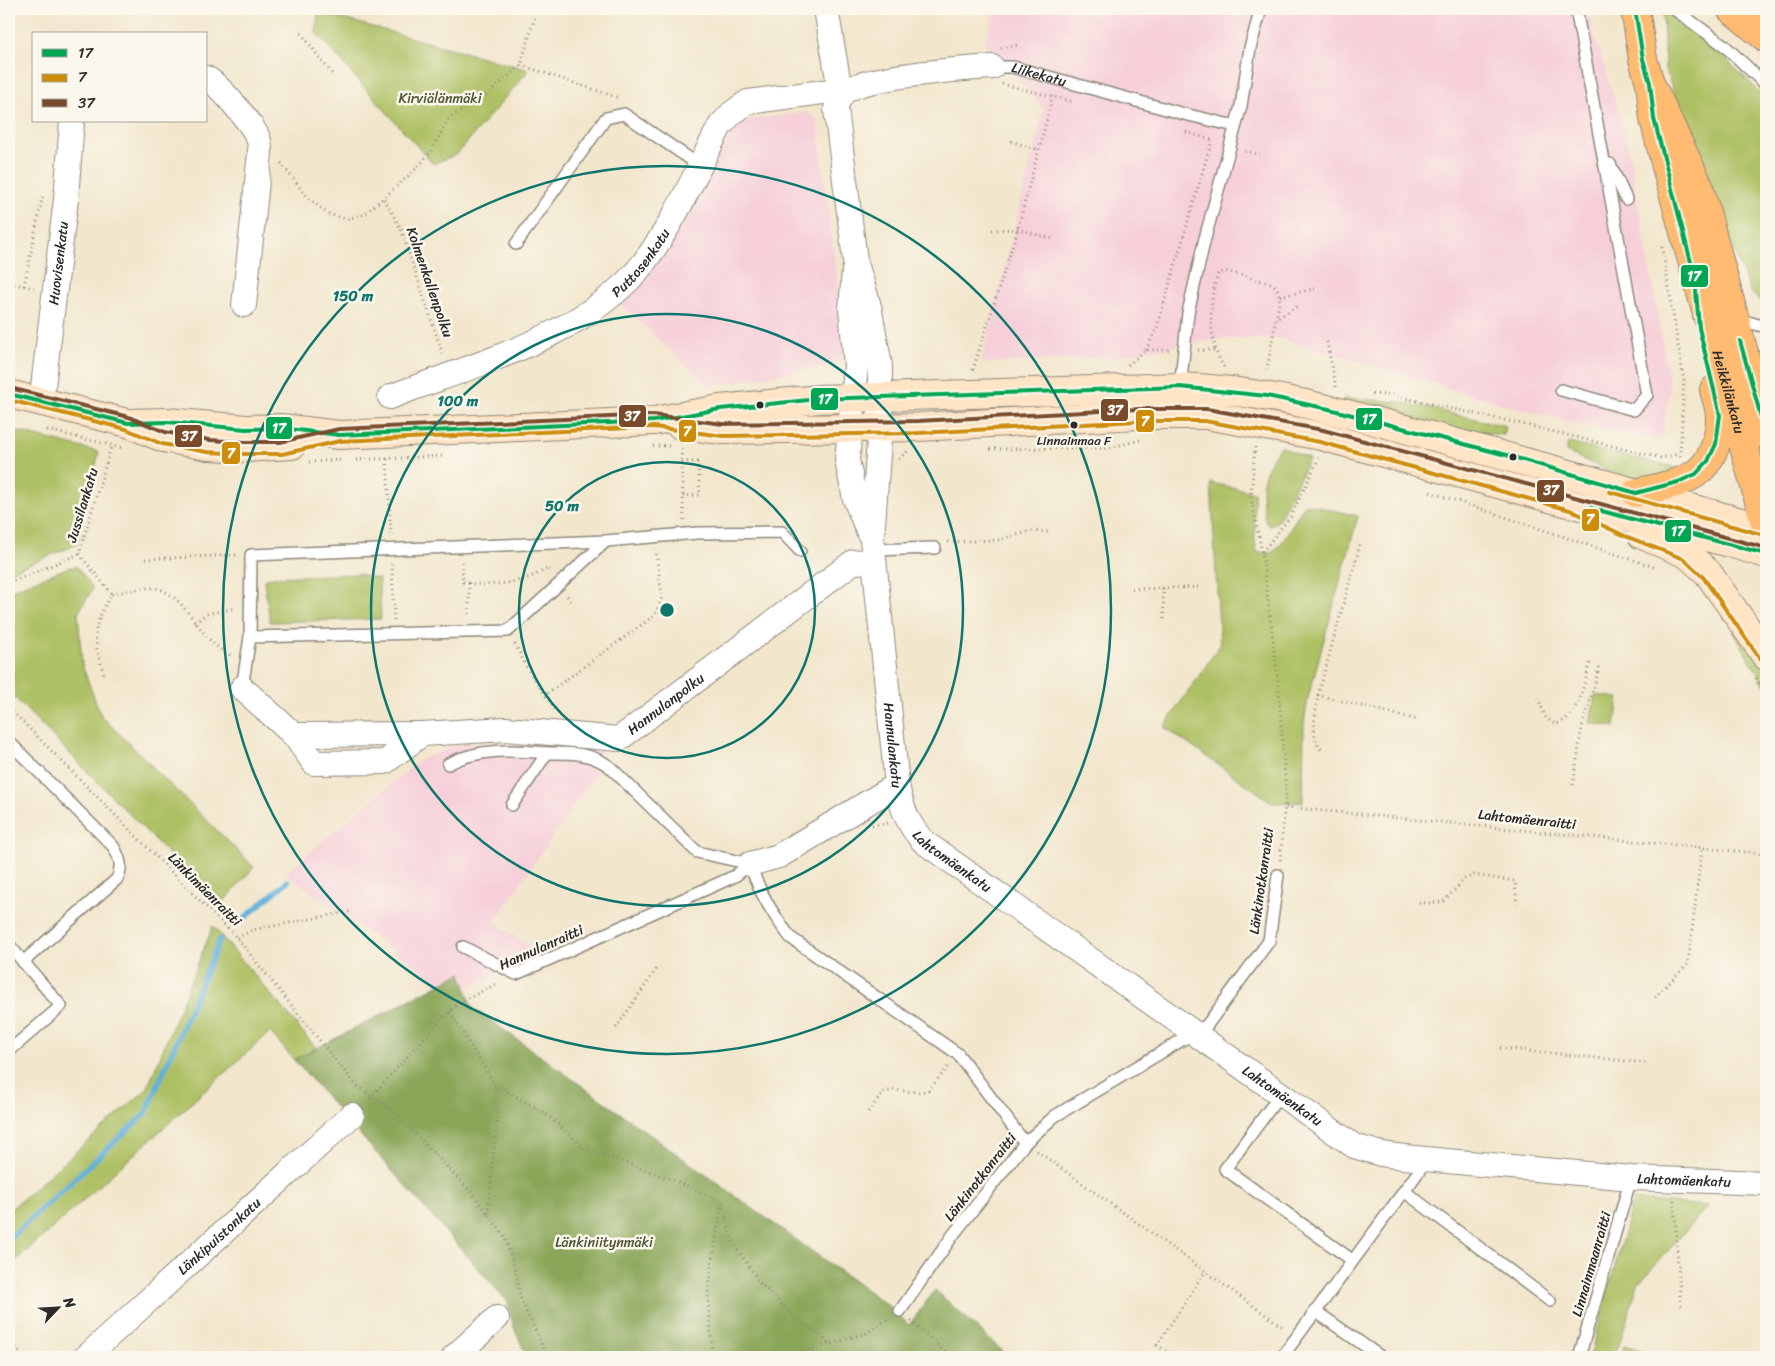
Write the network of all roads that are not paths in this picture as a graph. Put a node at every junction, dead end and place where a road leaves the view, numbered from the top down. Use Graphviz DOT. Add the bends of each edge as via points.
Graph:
graph roads {
  1 [pos="826,9"];
  2 [pos="1261,9"];
  3 [pos="1576,9"];
  4 [pos="1635,9"];
  5 [pos="1674,9"];
  6 [pos="1731,9"];
  7 [pos="1766,38"];
  8 [pos="992,67"];
  9 [pos="1646,71"];
  10 [pos="208,80"];
  11 [pos="1766,85"];
  12 [pos="841,96"];
  13 [pos="72,122"];
  14 [pos="1235,126"];
  15 [pos="1602,147"];
  16 [pos="699,165"];
  17 [pos="1626,199"];
  18 [pos="516,244"];
  19 [pos="855,260"];
  20 [pos="1695,278"];
  21 [pos="244,305"];
  22 [pos="1734,318"];
  23 [pos="1766,327"];
  24 [pos="1748,371"];
  25 [pos="1180,386"];
  26 [pos="1560,390"];
  27 [pos="9,394"];
  28 [pos="390,397"];
  29 [pos="880,397"];
  30 [pos="853,398"];
  31 [pos="1766,398"];
  32 [pos="41,403"];
  33 [pos="1180,414"];
  34 [pos="654,422"];
  35 [pos="880,426"];
  36 [pos="850,427"];
  37 [pos="1766,435"];
  38 [pos="1636,493"];
  39 [pos="1572,504"];
  40 [pos="1766,527"];
  41 [pos="606,541"];
  42 [pos="940,545"];
  43 [pos="873,550"];
  44 [pos="800,551"];
  45 [pos="1766,554"];
  46 [pos="250,638"];
  47 [pos="1766,656"];
  48 [pos="242,688"];
  49 [pos="9,742"];
  50 [pos="547,753"];
  51 [pos="448,764"];
  52 [pos="897,785"];
  53 [pos="512,805"];
  54 [pos="750,864"];
  55 [pos="1278,875"];
  56 [pos="9,945"];
  57 [pos="463,947"];
  58 [pos="24,962"];
  59 [pos="1195,1034"];
  60 [pos="9,1051"];
  61 [pos="1280,1096"];
  62 [pos="352,1115"];
  63 [pos="1025,1143"];
  64 [pos="1422,1158"];
  65 [pos="1631,1178"];
  66 [pos="1766,1183"];
  67 [pos="1404,1191"];
  68 [pos="1352,1260"];
  69 [pos="1550,1301"];
  70 [pos="900,1311"];
  71 [pos="1315,1311"];
  72 [pos="497,1318"];
  73 [pos="86,1357"];
  74 [pos="454,1357"];
  75 [pos="1282,1357"];
  76 [pos="1381,1357"];
  77 [pos="1580,1357"];
  1 -- 12 [label="street"];
  2 -- 14 [label="lane"];
  3 -- 15 [label="lane"];
  4 -- 9 [label="main road, Heikkilänkatu"];
  5 -- 11 [label="lane" via="1726,46"];
  6 -- 7 [label="main road"];
  8 -- 12 [label="street, Liikekatu" via="866,82"];
  8 -- 14 [label="lane, Liikekatu" via="1013,67"];
  9 -- 20 [label="main road, Heikkilänkatu" via="1654,119"];
  9 -- 22 [label="main road, Heikkilänkatu" via="1699,186"];
  10 -- 21 [label="street" via="252,126 259,139"];
  12 -- 16 [label="street, Puttosenkatu" via="830,91 748,102 720,126"];
  12 -- 19 [label="street" via="836,117"];
  13 -- 32 [label="street, Huovisenkatu" via="66,199"];
  14 -- 25 [label="lane" via="1188,313"];
  15 -- 17 [label="lane"];
  15 -- 26 [label="lane" via="1647,395 1634,410"];
  16 -- 18 [label="lane" via="624,114 606,118"];
  16 -- 28 [label="street, Puttosenkatu" via="660,240 622,287 584,317 523,347"];
  19 -- 29 [label="street, Hannulankatu" via="873,323 880,366"];
  19 -- 30 [label="street, Hannulankatu" via="851,309 856,362"];
  20 -- 38 [label="main road" via="1698,328 1720,415 1716,444 1708,461 1687,464 1678,482"];
  20 -- 40 [label="main road, Heikkilänkatu"];
  22 -- 23 [label="lane"];
  22 -- 24 [label="main road, Heikkilänkatu"];
  24 -- 31 [label="main road"];
  24 -- 37 [label="main road, Heikkilänkatu"];
  25 -- 29 [label="main road"];
  25 -- 33 [label="lane"];
  25 -- 38 [label="main road" via="1267,396 1329,409"];
  27 -- 32 [label="main road"];
  29 -- 30 [label="main road"];
  29 -- 35 [label="street, Hannulankatu"];
  30 -- 34 [label="main road" via="720,409"];
  30 -- 36 [label="street, Hannulankatu"];
  32 -- 34 [label="main road" via="128,423 281,428 339,435"];
  33 -- 35 [label="main road" via="918,427"];
  33 -- 39 [label="main road" via="1206,415 1321,436"];
  34 -- 36 [label="main road" via="723,430"];
  35 -- 36 [label="main road"];
  35 -- 43 [label="street, Hannulankatu"];
  36 -- 43 [label="street, Hannulankatu" via="847,460 854,499"];
  38 -- 40 [label="main road"];
  39 -- 45 [label="main road"];
  39 -- 47 [label="main road" via="1688,554 1708,573"];
  41 -- 44 [label="lane" via="782,532"];
  41 -- 46 [label="lane" via="508,631"];
  41 -- 46 [label="lane" via="250,554"];
  42 -- 43 [label="lane"];
  43 -- 48 [label="street, Hannulanpolku" via="619,739 506,729 422,734 294,735"];
  43 -- 52 [label="street, Hannulankatu"];
  46 -- 48 [label="lane"];
  49 -- 58 [label="lane" via="113,846 122,869 117,879"];
  50 -- 51 [label="lane" via="492,751"];
  50 -- 53 [label="lane"];
  50 -- 54 [label="lane" via="595,757 609,766 697,852"];
  52 -- 54 [label="street, Hannulankatu" via="779,856"];
  52 -- 59 [label="street, Lahtomäenkatu" via="904,814 924,842"];
  54 -- 57 [label="lane, Hannulanraitti" via="735,876 516,974"];
  54 -- 63 [label="lane" via="759,890 791,938 958,1055"];
  55 -- 59 [label="lane, Länkinotkonraitti" via="1269,941 1207,1025"];
  56 -- 58 [label="lane"];
  58 -- 60 [label="lane" via="61,1006"];
  59 -- 61 [label="street, Lahtomäenkatu"];
  59 -- 63 [label="lane, Länkinotkonraitti" via="1055,1116"];
  61 -- 64 [label="street, Lahtomäenkatu" via="1354,1146 1381,1154"];
  61 -- 68 [label="lane" via="1225,1169"];
  62 -- 73 [label="street, Länkipuistonkatu"];
  63 -- 70 [label="lane, Länkinotkonraitti"];
  64 -- 65 [label="street, Lahtomäenkatu"];
  64 -- 67 [label="lane" via="1419,1172"];
  65 -- 66 [label="street, Lahtomäenkatu"];
  65 -- 77 [label="lane, Linnainmaanraitti"];
  67 -- 68 [label="lane"];
  67 -- 69 [label="lane"];
  68 -- 71 [label="lane"];
  71 -- 75 [label="lane"];
  71 -- 76 [label="lane"];
  72 -- 74 [label="street"];
}
